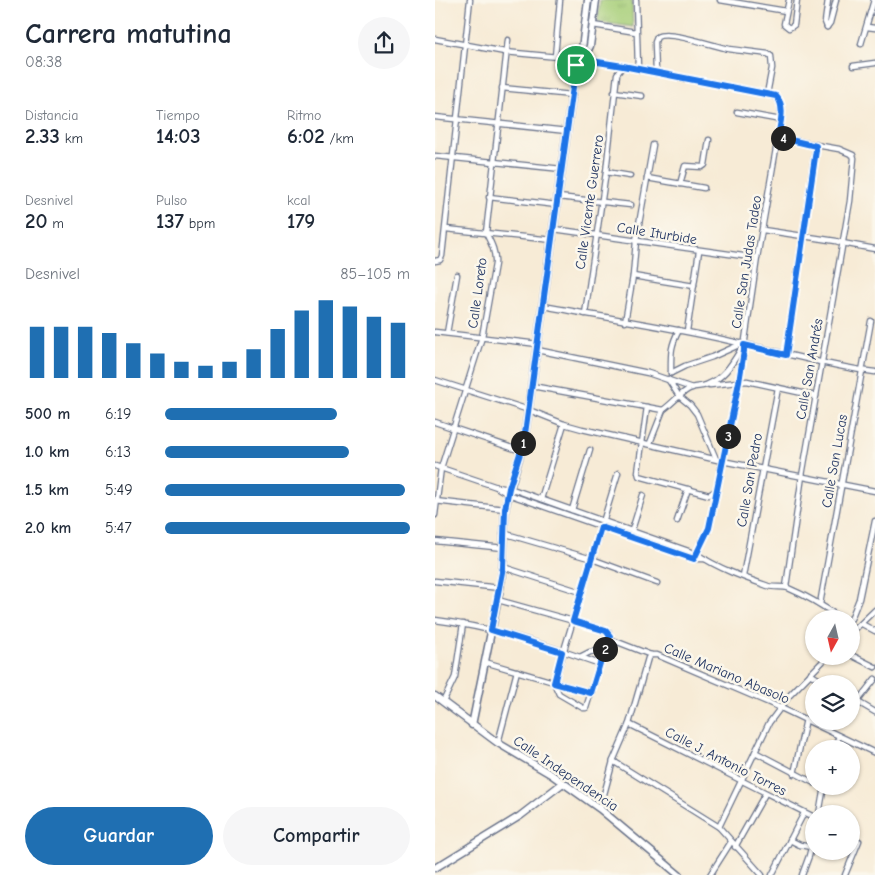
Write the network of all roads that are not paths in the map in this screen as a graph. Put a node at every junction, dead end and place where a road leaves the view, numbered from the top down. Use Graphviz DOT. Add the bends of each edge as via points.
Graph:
graph roads {
  1 [pos="470,0"];
  2 [pos="560,0"];
  3 [pos="588,0"];
  4 [pos="596,0"];
  5 [pos="635,0"];
  6 [pos="721,0"];
  7 [pos="789,0"];
  8 [pos="797,0"];
  9 [pos="828,0"];
  10 [pos="836,0"];
  11 [pos="874,0"];
  12 [pos="786,11"];
  13 [pos="593,25"];
  14 [pos="867,27"];
  15 [pos="875,28"];
  16 [pos="636,32"];
  17 [pos="435,39"];
  18 [pos="508,40"];
  19 [pos="861,44"];
  20 [pos="465,45"];
  21 [pos="505,52"];
  22 [pos="555,57"];
  23 [pos="580,58"];
  24 [pos="875,63"];
  25 [pos="623,66"];
  26 [pos="853,66"];
  27 [pos="638,69"];
  28 [pos="656,72"];
  29 [pos="502,88"];
  30 [pos="614,92"];
  31 [pos="767,94"];
  32 [pos="572,95"];
  33 [pos="642,96"];
  34 [pos="737,112"];
  35 [pos="435,117"];
  36 [pos="457,119"];
  37 [pos="781,120"];
  38 [pos="497,124"];
  39 [pos="567,132"];
  40 [pos="778,137"];
  41 [pos="709,140"];
  42 [pos="653,145"];
  43 [pos="816,146"];
  44 [pos="435,156"];
  45 [pos="453,158"];
  46 [pos="493,162"];
  47 [pos="562,169"];
  48 [pos="606,172"];
  49 [pos="630,176"];
  50 [pos="647,178"];
  51 [pos="681,184"];
  52 [pos="704,188"];
  53 [pos="489,197"];
  54 [pos="559,197"];
  55 [pos="601,202"];
  56 [pos="557,205"];
  57 [pos="631,205"];
  58 [pos="446,228"];
  59 [pos="554,229"];
  60 [pos="763,230"];
  61 [pos="486,233"];
  62 [pos="596,235"];
  63 [pos="804,236"];
  64 [pos="553,240"];
  65 [pos="636,241"];
  66 [pos="842,243"];
  67 [pos="875,249"];
  68 [pos="699,251"];
  69 [pos="757,258"];
  70 [pos="435,261"];
  71 [pos="457,275"];
  72 [pos="633,276"];
  73 [pos="694,286"];
  74 [pos="544,306"];
  75 [pos="585,314"];
  76 [pos="871,321"];
  77 [pos="625,322"];
  78 [pos="679,330"];
  79 [pos="435,332"];
  80 [pos="687,332"];
  81 [pos="447,333"];
  82 [pos="482,337"];
  83 [pos="743,344"];
  84 [pos="538,347"];
  85 [pos="786,355"];
  86 [pos="822,363"];
  87 [pos="862,370"];
  88 [pos="875,372"];
  89 [pos="671,373"];
  90 [pos="668,379"];
  91 [pos="435,380"];
  92 [pos="739,382"];
  93 [pos="532,386"];
  94 [pos="705,386"];
  95 [pos="692,388"];
  96 [pos="778,388"];
  97 [pos="465,391"];
  98 [pos="679,396"];
  99 [pos="816,396"];
  100 [pos="649,407"];
  101 [pos="529,410"];
  102 [pos="663,410"];
  103 [pos="435,422"];
  104 [pos="564,424"];
  105 [pos="453,428"];
  106 [pos="642,442"];
  107 [pos="650,443"];
  108 [pos="590,450"];
  109 [pos="521,451"];
  110 [pos="716,459"];
  111 [pos="723,461"];
  112 [pos="435,466"];
  113 [pos="441,468"];
  114 [pos="762,469"];
  115 [pos="617,473"];
  116 [pos="802,476"];
  117 [pos="841,485"];
  118 [pos="688,489"];
  119 [pos="717,490"];
  120 [pos="509,491"];
  121 [pos="875,491"];
  122 [pos="643,495"];
  123 [pos="709,495"];
  124 [pos="541,499"];
  125 [pos="436,501"];
  126 [pos="713,503"];
  127 [pos="505,509"];
  128 [pos="572,510"];
  129 [pos="435,515"];
  130 [pos="602,520"];
  131 [pos="875,520"];
  132 [pos="677,521"];
  133 [pos="601,527"];
  134 [pos="632,530"];
  135 [pos="503,533"];
  136 [pos="435,540"];
  137 [pos="504,548"];
  138 [pos="697,554"];
  139 [pos="592,559"];
  140 [pos="694,559"];
  141 [pos="705,559"];
  142 [pos="503,567"];
  143 [pos="743,576"];
  144 [pos="435,581"];
  145 [pos="657,583"];
  146 [pos="785,587"];
  147 [pos="500,588"];
  148 [pos="581,592"];
  149 [pos="498,600"];
  150 [pos="820,604"];
  151 [pos="829,610"];
  152 [pos="854,610"];
  153 [pos="875,610"];
  154 [pos="435,620"];
  155 [pos="573,621"];
  156 [pos="463,624"];
  157 [pos="861,624"];
  158 [pos="491,630"];
  159 [pos="875,631"];
  160 [pos="610,639"];
  161 [pos="604,650"];
  162 [pos="562,652"];
  163 [pos="651,655"];
  164 [pos="580,657"];
  165 [pos="875,658"];
  166 [pos="860,659"];
  167 [pos="485,662"];
  168 [pos="600,664"];
  169 [pos="820,665"];
  170 [pos="873,665"];
  171 [pos="517,672"];
  172 [pos="811,674"];
  173 [pos="875,679"];
  174 [pos="554,683"];
  175 [pos="591,693"];
  176 [pos="435,696"];
  177 [pos="860,698"];
  178 [pos="443,702"];
  179 [pos="860,704"];
  180 [pos="781,708"];
  181 [pos="875,712"];
  182 [pos="805,720"];
  183 [pos="629,724"];
  184 [pos="805,724"];
  185 [pos="472,725"];
  186 [pos="827,730"];
  187 [pos="839,736"];
  188 [pos="837,740"];
  189 [pos="498,743"];
  190 [pos="755,752"];
  191 [pos="875,753"];
  192 [pos="613,761"];
  193 [pos="794,774"];
  194 [pos="805,779"];
  195 [pos="741,780"];
  196 [pos="563,784"];
  197 [pos="765,794"];
  198 [pos="600,809"];
  199 [pos="803,813"];
  200 [pos="719,827"];
  201 [pos="790,840"];
  202 [pos="731,842"];
  203 [pos="805,846"];
  204 [pos="735,847"];
  205 [pos="807,860"];
  206 [pos="851,860"];
  207 [pos="435,868"];
  208 [pos="679,875"];
  209 [pos="710,875"];
  210 [pos="762,875"];
  211 [pos="772,875"];
  212 [pos="802,875"];
  213 [pos="845,875"];
  1 -- 20 [label="street"];
  2 -- 22 [label="street"];
  3 -- 23 [label="street"];
  4 -- 13 [label="street"];
  5 -- 16 [label="street"];
  6 -- 12 [label="street"];
  7 -- 12 [label="street"];
  8 -- 12 [label="street" via="794,25 789,28 784,24"];
  9 -- 10 [label="street" via="827,27"];
  11 -- 14 [label="street"];
  13 -- 16 [label="street"];
  13 -- 23 [label="street" via="588,50"];
  14 -- 15 [label="street"];
  14 -- 19 [label="street"];
  16 -- 27 [label="street"];
  17 -- 20 [label="street"];
  18 -- 21 [label="street, Calle Loreto"];
  20 -- 21 [label="street"];
  20 -- 36 [label="street"];
  21 -- 22 [label="street"];
  21 -- 29 [label="street, Calle Loreto"];
  22 -- 23 [label="street"];
  23 -- 25 [label="street"];
  23 -- 32 [label="street"];
  24 -- 26 [label="street"];
  25 -- 27 [label="street"];
  25 -- 30 [label="street, Calle Vicente Guerrero" via="617,74"];
  27 -- 28 [label="street"];
  28 -- 31 [label="street"];
  28 -- 31 [label="street" via="657,37 663,34 693,39 771,56"];
  29 -- 32 [label="street"];
  29 -- 38 [label="street, Calle Loreto"];
  30 -- 33 [label="street"];
  30 -- 48 [label="street, Calle Vicente Guerrero"];
  31 -- 37 [label="street, Calle San Judas Tadeo" via="779,100"];
  32 -- 39 [label="street"];
  34 -- 37 [label="street"];
  35 -- 36 [label="street"];
  36 -- 38 [label="street"];
  36 -- 45 [label="street"];
  37 -- 40 [label="street, Calle San Judas Tadeo"];
  38 -- 39 [label="street"];
  38 -- 46 [label="street, Calle Loreto"];
  39 -- 47 [label="street"];
  40 -- 43 [label="street"];
  40 -- 60 [label="street, Calle San Judas Tadeo"];
  41 -- 51 [label="street" via="705,165 685,166"];
  42 -- 50 [label="street"];
  43 -- 63 [label="street"];
  43 -- 66 [label="street, Calle San Andrés" via="839,148 853,155 850,201"];
  44 -- 45 [label="street"];
  45 -- 46 [label="street"];
  45 -- 58 [label="street"];
  46 -- 47 [label="street"];
  46 -- 53 [label="street, Calle Loreto"];
  47 -- 54 [label="street"];
  48 -- 49 [label="street"];
  48 -- 55 [label="street, Calle Vicente Guerrero"];
  50 -- 51 [label="street"];
  50 -- 65 [label="street"];
  51 -- 52 [label="street"];
  53 -- 56 [label="street"];
  53 -- 61 [label="street, Calle Loreto"];
  54 -- 55 [label="street"];
  54 -- 56 [label="street"];
  55 -- 57 [label="street"];
  55 -- 62 [label="street, Calle Vicente Guerrero"];
  56 -- 59 [label="street"];
  58 -- 61 [label="street"];
  58 -- 70 [label="street" via="442,256"];
  59 -- 62 [label="street, Calle Iturbide"];
  59 -- 64 [label="street"];
  60 -- 63 [label="street"];
  60 -- 69 [label="street, Calle San Judas Tadeo"];
  61 -- 64 [label="street"];
  61 -- 82 [label="street, Calle Loreto" via="496,257"];
  62 -- 65 [label="street, Calle Iturbide"];
  62 -- 75 [label="street, Calle Vicente Guerrero"];
  63 -- 66 [label="street"];
  63 -- 85 [label="street"];
  64 -- 74 [label="street"];
  65 -- 68 [label="street, Calle Iturbide"];
  65 -- 72 [label="street"];
  66 -- 67 [label="street"];
  66 -- 86 [label="street, Calle San Andrés"];
  68 -- 69 [label="street, Calle Iturbide"];
  68 -- 73 [label="street"];
  69 -- 83 [label="street, Calle San Judas Tadeo"];
  71 -- 81 [label="street"];
  72 -- 73 [label="street"];
  72 -- 77 [label="street"];
  73 -- 80 [label="street"];
  74 -- 75 [label="street"];
  74 -- 84 [label="street"];
  75 -- 77 [label="street"];
  76 -- 87 [label="street, Calle San Lucas"];
  77 -- 78 [label="street"];
  78 -- 80 [label="street"];
  78 -- 89 [label="street" via="670,351"];
  79 -- 81 [label="street"];
  80 -- 83 [label="street"];
  81 -- 82 [label="street"];
  82 -- 84 [label="street"];
  82 -- 97 [label="street, Calle Loreto"];
  83 -- 85 [label="street"];
  83 -- 89 [label="street"];
  83 -- 92 [label="street, Calle San Judas Tadeo"];
  83 -- 94 [label="street" via="727,371"];
  84 -- 90 [label="street"];
  84 -- 93 [label="street"];
  85 -- 86 [label="street"];
  86 -- 87 [label="street"];
  86 -- 99 [label="street, Calle San Andrés"];
  87 -- 88 [label="street"];
  87 -- 117 [label="street, Calle San Lucas"];
  89 -- 90 [label="street"];
  90 -- 95 [label="street"];
  90 -- 98 [label="street"];
  91 -- 97 [label="street"];
  92 -- 94 [label="street"];
  92 -- 96 [label="street"];
  92 -- 111 [label="street, Calle San Judas Tadeo"];
  93 -- 100 [label="street"];
  93 -- 101 [label="street"];
  94 -- 95 [label="street"];
  95 -- 98 [label="street"];
  96 -- 99 [label="street"];
  96 -- 114 [label="street, Calle San Pedro"];
  97 -- 101 [label="street"];
  97 -- 105 [label="street, Calle Loreto"];
  98 -- 102 [label="street"];
  98 -- 110 [label="street" via="697,414"];
  99 -- 116 [label="street, Calle San Andrés"];
  100 -- 102 [label="street"];
  100 -- 106 [label="street"];
  101 -- 104 [label="street"];
  101 -- 109 [label="street"];
  102 -- 107 [label="street"];
  103 -- 105 [label="street"];
  104 -- 106 [label="street"];
  104 -- 124 [label="street"];
  105 -- 109 [label="street"];
  105 -- 113 [label="street, Calle Loreto"];
  106 -- 107 [label="street"];
  106 -- 118 [label="street" via="639,476"];
  107 -- 110 [label="street"];
  108 -- 128 [label="street"];
  109 -- 120 [label="street"];
  110 -- 111 [label="street"];
  111 -- 114 [label="street"];
  111 -- 119 [label="street, Calle San Judas Tadeo"];
  112 -- 113 [label="street"];
  113 -- 120 [label="street"];
  113 -- 125 [label="street, Calle Loreto"];
  114 -- 116 [label="street"];
  114 -- 143 [label="street, Calle San Pedro"];
  115 -- 130 [label="street"];
  116 -- 117 [label="street"];
  116 -- 146 [label="street, Calle San Andrés"];
  117 -- 121 [label="street"];
  117 -- 150 [label="street, Calle San Lucas"];
  118 -- 123 [label="street"];
  118 -- 132 [label="street"];
  119 -- 123 [label="street"];
  119 -- 126 [label="street, Calle San Judas Tadeo"];
  120 -- 124 [label="street"];
  120 -- 127 [label="street"];
  120 -- 133 [label="street"];
  122 -- 134 [label="street"];
  123 -- 126 [label="street"];
  124 -- 128 [label="street"];
  125 -- 127 [label="street"];
  125 -- 129 [label="street, Calle Loreto"];
  126 -- 138 [label="street, Calle San Judas Tadeo" via="709,528"];
  127 -- 135 [label="street"];
  128 -- 130 [label="street"];
  130 -- 133 [label="street"];
  130 -- 134 [label="street"];
  131 -- 152 [label="street"];
  133 -- 139 [label="street"];
  133 -- 140 [label="street"];
  134 -- 138 [label="street"];
  135 -- 137 [label="street"];
  135 -- 139 [label="street"];
  136 -- 137 [label="street"];
  137 -- 142 [label="street"];
  138 -- 140 [label="street, Calle San Judas Tadeo"];
  138 -- 141 [label="street"];
  139 -- 145 [label="street"];
  139 -- 148 [label="street"];
  140 -- 141 [label="street"];
  141 -- 143 [label="street"];
  142 -- 147 [label="street"];
  142 -- 148 [label="street"];
  143 -- 146 [label="street" via="771,586"];
  144 -- 147 [label="street"];
  146 -- 150 [label="street"];
  147 -- 149 [label="street"];
  148 -- 155 [label="street"];
  149 -- 155 [label="street"];
  149 -- 158 [label="street"];
  150 -- 151 [label="street"];
  153 -- 157 [label="street"];
  154 -- 156 [label="street"];
  155 -- 160 [label="street, Calle Mariano Abasolo" via="609,633"];
  155 -- 162 [label="street"];
  156 -- 158 [label="street"];
  156 -- 178 [label="street" via="455,677"];
  157 -- 159 [label="street"];
  158 -- 162 [label="street"];
  158 -- 167 [label="street"];
  160 -- 161 [label="street"];
  160 -- 163 [label="street, Calle Mariano Abasolo"];
  161 -- 164 [label="street"];
  161 -- 168 [label="street"];
  162 -- 164 [label="street"];
  162 -- 174 [label="street"];
  163 -- 180 [label="street, Calle Mariano Abasolo"];
  163 -- 183 [label="street"];
  164 -- 168 [label="street"];
  165 -- 170 [label="street"];
  166 -- 170 [label="street"];
  167 -- 171 [label="street"];
  167 -- 185 [label="street"];
  168 -- 175 [label="street"];
  169 -- 172 [label="street"];
  171 -- 174 [label="street"];
  171 -- 189 [label="street"];
  172 -- 180 [label="street"];
  173 -- 177 [label="street"];
  174 -- 175 [label="street"];
  174 -- 175 [label="street" via="559,694 584,708"];
  176 -- 178 [label="street, Calle Independencia"];
  178 -- 185 [label="street, Calle Independencia"];
  179 -- 181 [label="street"];
  180 -- 182 [label="street, Calle Mariano Abasolo"];
  180 -- 190 [label="street" via="769,723"];
  183 -- 192 [label="street"];
  183 -- 195 [label="street, Calle J. Antonio Torres"];
  184 -- 193 [label="street"];
  185 -- 189 [label="street, Calle Independencia"];
  186 -- 187 [label="street, Calle Mariano Abasolo"];
  187 -- 188 [label="street"];
  187 -- 191 [label="street, Calle Mariano Abasolo"];
  189 -- 196 [label="street, Calle Independencia"];
  190 -- 193 [label="street"];
  190 -- 195 [label="street"];
  192 -- 198 [label="street"];
  192 -- 200 [label="street"];
  193 -- 194 [label="street"];
  195 -- 197 [label="street, Calle J. Antonio Torres"];
  195 -- 200 [label="street"];
  196 -- 198 [label="street, Calle Independencia"];
  196 -- 207 [label="street" via="520,816"];
  197 -- 199 [label="street, Calle J. Antonio Torres"];
  197 -- 204 [label="street"];
  198 -- 208 [label="street, Calle Independencia"];
  199 -- 201 [label="street"];
  200 -- 202 [label="street"];
  201 -- 203 [label="street"];
  201 -- 211 [label="street"];
  202 -- 204 [label="street"];
  202 -- 209 [label="street"];
  204 -- 210 [label="street"];
  205 -- 212 [label="street"];
  206 -- 213 [label="street"];
}
